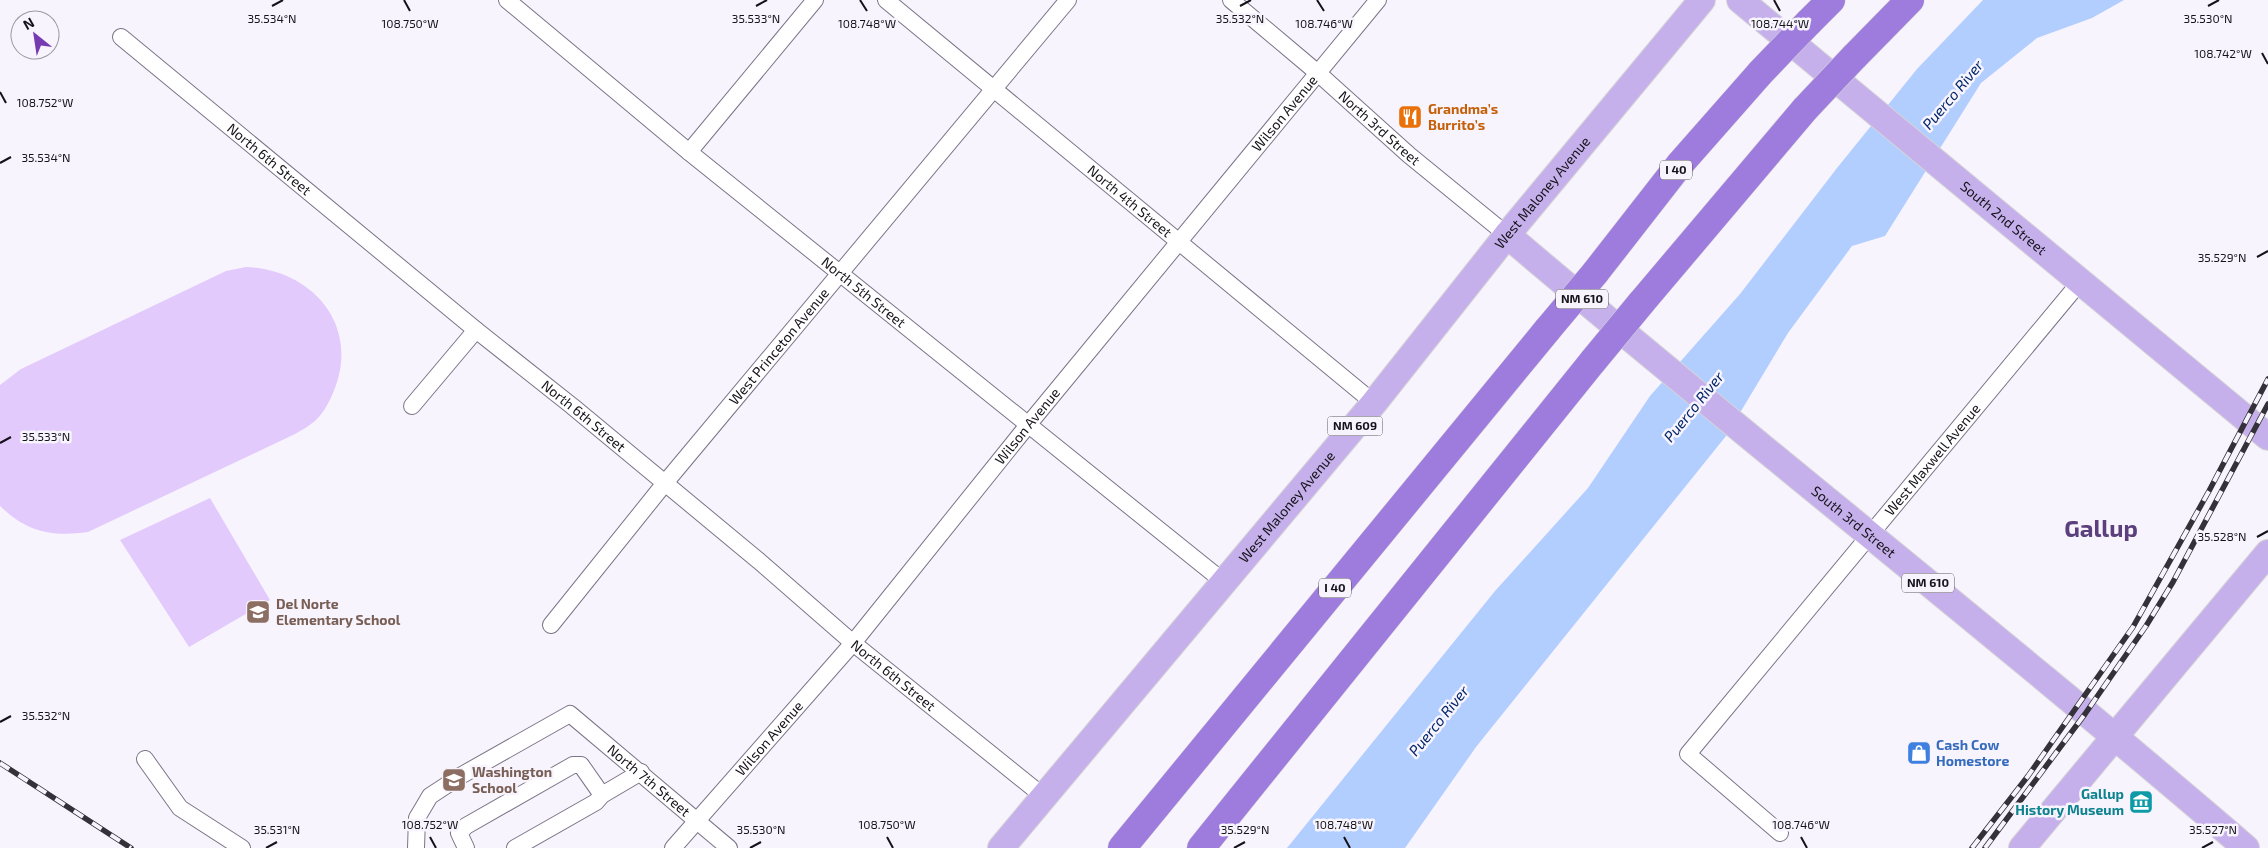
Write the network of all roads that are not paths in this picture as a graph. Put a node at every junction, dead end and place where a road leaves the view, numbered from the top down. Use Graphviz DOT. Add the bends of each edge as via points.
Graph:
graph roads {
  1 [pos="506,0"];
  2 [pos="815,0"];
  3 [pos="886,0"];
  4 [pos="1068,0"];
  5 [pos="1230,0"];
  6 [pos="1378,0"];
  7 [pos="1702,0"];
  8 [pos="1740,0"];
  9 [pos="1831,0"];
  10 [pos="1910,0"];
  11 [pos="121,37"];
  12 [pos="1319,74"];
  13 [pos="994,87"];
  14 [pos="689,152"];
  15 [pos="1507,235"];
  16 [pos="1179,240"];
  17 [pos="840,272"];
  18 [pos="2080,282"];
  19 [pos="476,330"];
  20 [pos="1374,404"];
  21 [pos="412,406"];
  22 [pos="1028,425"];
  23 [pos="2268,437"];
  24 [pos="665,483"];
  25 [pos="1870,535"];
  26 [pos="2268,553"];
  27 [pos="1224,582"];
  28 [pos="551,625"];
  29 [pos="853,643"];
  30 [pos="2114,737"];
  31 [pos="145,759"];
  32 [pos="641,772"];
  33 [pos="602,795"];
  34 [pos="1043,796"];
  35 [pos="698,821"];
  36 [pos="1780,833"];
  37 [pos="242,848"];
  38 [pos="416,848"];
  39 [pos="466,848"];
  40 [pos="515,848"];
  41 [pos="672,848"];
  42 [pos="729,848"];
  43 [pos="1001,848"];
  44 [pos="1122,848"];
  45 [pos="1201,848"];
  46 [pos="2022,848"];
  47 [pos="2246,848"];
  1 -- 14 [label="street, North 5th Street"];
  2 -- 14 [label="street"];
  3 -- 13 [label="street, North 4th Street"];
  4 -- 13 [label="street, West Princeton Avenue"];
  5 -- 12 [label="street, North 3rd Street"];
  6 -- 12 [label="street, Wilson Avenue"];
  7 -- 15 [label="main road, West Maloney Avenue / NM 609"];
  8 -- 18 [label="main road, South 2nd Street"];
  9 -- 44 [label="highway, I 40, bridge" via="1761,72 1680,164 1595,273"];
  10 -- 45 [label="highway, bridge" via="1805,109 1641,302"];
  11 -- 19 [label="street, North 6th Street"];
  12 -- 15 [label="street, North 3rd Street" via="1409,155"];
  12 -- 16 [label="street, Wilson Avenue"];
  13 -- 16 [label="street, North 4th Street"];
  13 -- 17 [label="street, West Princeton Avenue"];
  14 -- 17 [label="street, North 5th Street"];
  15 -- 20 [label="main road, West Maloney Avenue / NM 609"];
  15 -- 25 [label="main road, South 3rd Street / NM 610"];
  16 -- 20 [label="street, North 4th Street"];
  16 -- 22 [label="street, Wilson Avenue"];
  17 -- 22 [label="street, North 5th Street"];
  17 -- 24 [label="street, West Princeton Avenue"];
  18 -- 23 [label="main road, South 2nd Street"];
  18 -- 25 [label="street, West Maxwell Avenue"];
  19 -- 21 [label="street"];
  19 -- 24 [label="street, North 6th Street"];
  20 -- 27 [label="main road, West Maloney Avenue / NM 609"];
  22 -- 27 [label="street, North 5th Street"];
  22 -- 29 [label="street, Wilson Avenue"];
  24 -- 28 [label="street, West Princeton Avenue"];
  24 -- 29 [label="street, North 6th Street"];
  25 -- 30 [label="main road, South 3rd Street / NM 610"];
  25 -- 36 [label="street, West Maxwell Avenue" via="1688,754"];
  26 -- 30 [label="main road"];
  27 -- 34 [label="main road, West Maloney Avenue / NM 609"];
  29 -- 34 [label="street, North 6th Street"];
  29 -- 35 [label="street, Wilson Avenue"];
  30 -- 46 [label="main road"];
  30 -- 47 [label="main road, South 3rd Street / NM 610"];
  31 -- 37 [label="street" via="180,808"];
  32 -- 33 [label="street"];
  32 -- 35 [label="street, North 7th Street"];
  32 -- 38 [label="street, North 7th Street" via="570,714 430,796 417,818"];
  33 -- 39 [label="street" via="581,765 573,765 466,826 459,833"];
  33 -- 40 [label="street" via="596,802"];
  34 -- 43 [label="main road, West Maloney Avenue / NM 609"];
  35 -- 41 [label="street, Wilson Avenue"];
  35 -- 42 [label="street, North 7th Street"];
}
